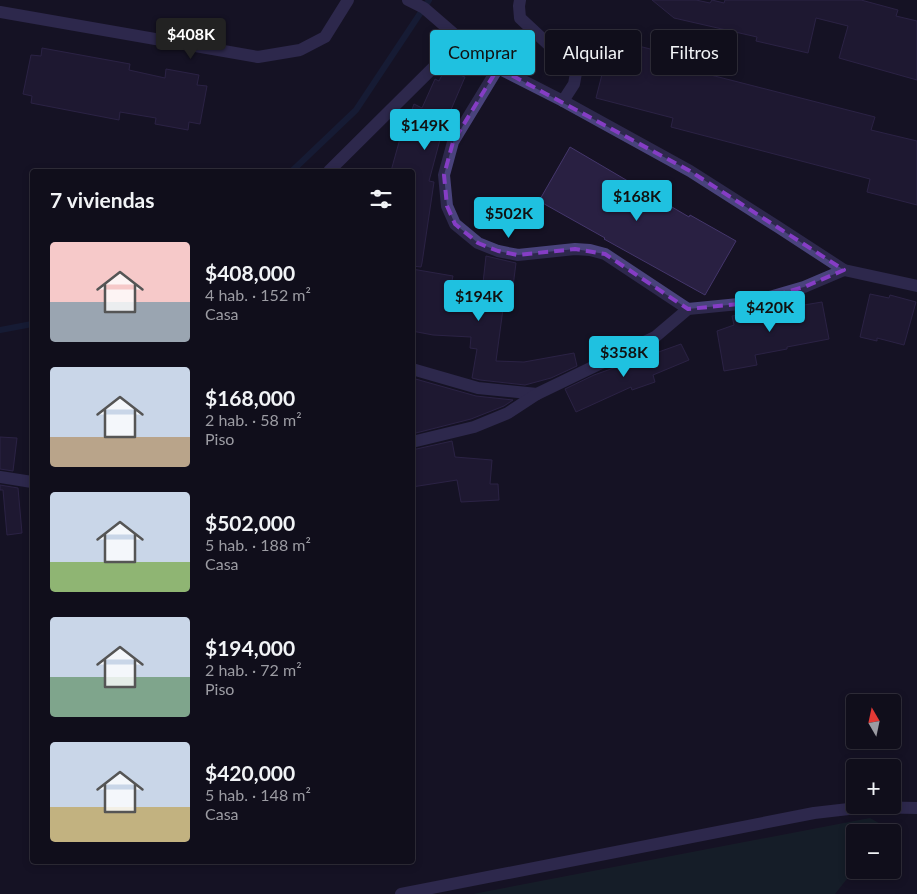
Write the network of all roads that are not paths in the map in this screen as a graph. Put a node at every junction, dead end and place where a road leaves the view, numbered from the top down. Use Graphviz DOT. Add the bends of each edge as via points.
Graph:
graph roads {
  1 [pos="348,0"];
  2 [pos="408,0"];
  3 [pos="520,0"];
  4 [pos="0,12"];
  5 [pos="449,30"];
  6 [pos="430,71"];
  7 [pos="494,75"];
  8 [pos="512,75"];
  9 [pos="563,101"];
  10 [pos="331,169"];
  11 [pos="844,270"];
  12 [pos="917,286"];
  13 [pos="688,309"];
  14 [pos="415,370"];
  15 [pos="537,394"];
  16 [pos="415,441"];
  17 [pos="0,477"];
  18 [pos="30,482"];
  19 [pos="917,808"];
  20 [pos="401,894"];
  1 -- 4 [label="street" via="325,37 300,50 258,57"];
  2 -- 5 [label="street" via="424,8"];
  3 -- 9 [label="street" via="520,18 576,73 574,84"];
  6 -- 10 [label="street"];
  7 -- 13 [label="street" via="453,142 444,175 448,206 455,224 478,242 518,255 575,248 605,254"];
  8 -- 9 [label="street"];
  9 -- 11 [label="street" via="690,171"];
  11 -- 12 [label="street"];
  11 -- 13 [label="street" via="804,287 750,303"];
  13 -- 15 [label="street" via="655,337"];
  14 -- 15 [label="street" via="478,388"];
  15 -- 16 [label="street" via="508,413 474,427"];
  17 -- 18 [label="street"];
  19 -- 20 [label="street" via="866,807 814,813"];
}
